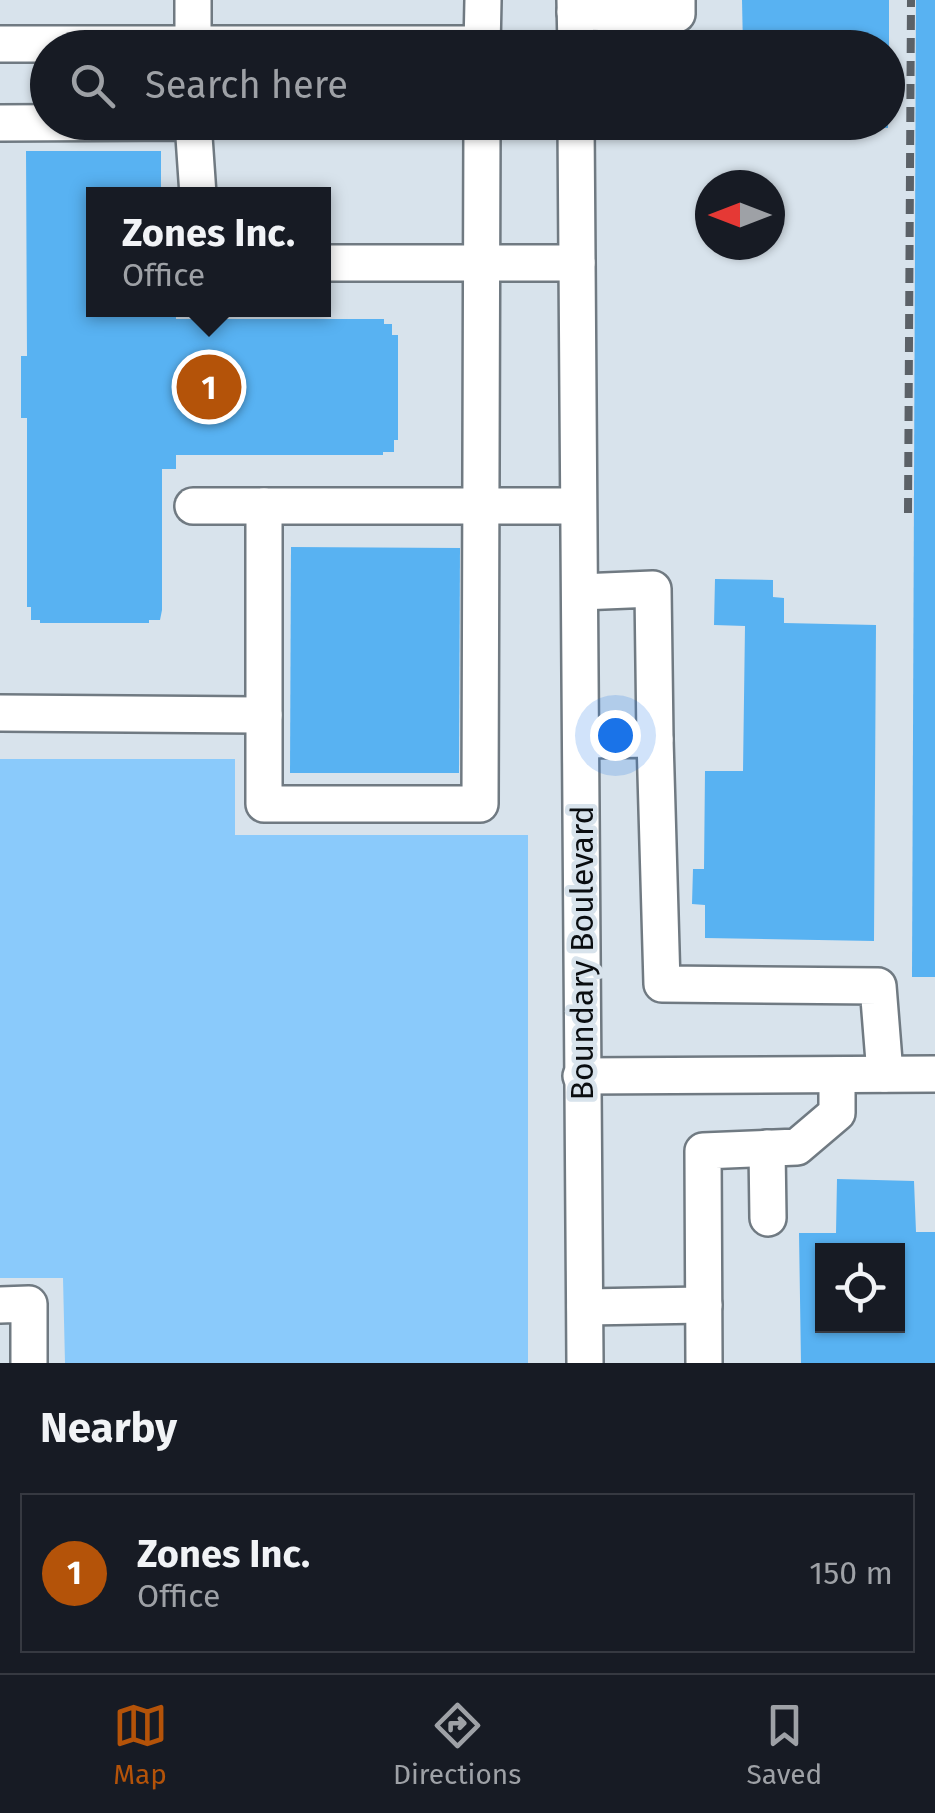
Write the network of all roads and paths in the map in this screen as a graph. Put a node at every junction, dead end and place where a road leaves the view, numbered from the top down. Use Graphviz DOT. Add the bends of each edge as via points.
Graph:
graph roads {
  1 [pos="193,0"];
  2 [pos="482,0"];
  3 [pos="677,0"];
  4 [pos="575,6"];
  5 [pos="193,30"];
  6 [pos="482,30"];
  7 [pos="0,44"];
  8 [pos="30,44"];
  9 [pos="0,122"];
  10 [pos="30,122"];
  11 [pos="194,140"];
  12 [pos="482,140"];
  13 [pos="576,140"];
  14 [pos="198,187"];
  15 [pos="331,263"];
  16 [pos="482,264"];
  17 [pos="576,264"];
  18 [pos="193,506"];
  19 [pos="264,506"];
  20 [pos="481,506"];
  21 [pos="578,506"];
  22 [pos="580,592"];
  23 [pos="0,713"];
  24 [pos="264,715"];
  25 [pos="655,738"];
  26 [pos="583,740"];
  27 [pos="837,1074"];
  28 [pos="884,1074"];
  29 [pos="935,1074"];
  30 [pos="582,1076"];
  31 [pos="766,1148"];
  32 [pos="768,1218"];
  33 [pos="0,1305"];
  34 [pos="704,1305"];
  35 [pos="585,1307"];
  36 [pos="20,1358"];
  37 [pos="585,1363"];
  38 [pos="704,1363"];
  1 -- 5 [label="street"];
  2 -- 6 [label="street"];
  3 -- 4 [label="street" via="677,14"];
  7 -- 8 [label="street"];
  9 -- 10 [label="street"];
  11 -- 14 [label="street"];
  12 -- 16 [label="street"];
  13 -- 17 [label="street, Boundary Boulevard"];
  15 -- 16 [label="street"];
  16 -- 17 [label="street"];
  16 -- 20 [label="street"];
  17 -- 21 [label="street, Boundary Boulevard"];
  18 -- 19 [label="street"];
  19 -- 20 [label="street"];
  19 -- 24 [label="street"];
  20 -- 21 [label="street"];
  20 -- 24 [label="street" via="480,804 264,804"];
  21 -- 22 [label="street, Boundary Boulevard"];
  22 -- 25 [label="street" via="653,589"];
  22 -- 26 [label="street, Boundary Boulevard"];
  23 -- 24 [label="street"];
  25 -- 26 [label="street"];
  25 -- 28 [label="street" via="662,984 878,986"];
  26 -- 30 [label="street, Boundary Boulevard"];
  27 -- 28 [label="street"];
  27 -- 30 [label="street"];
  27 -- 31 [label="street" via="837,1113 797,1147"];
  28 -- 29 [label="street"];
  30 -- 35 [label="street, Boundary Boulevard"];
  31 -- 32 [label="street"];
  31 -- 34 [label="street" via="703,1151"];
  33 -- 36 [label="street" via="29,1304"];
  34 -- 35 [label="street"];
  34 -- 38 [label="street"];
  35 -- 37 [label="street, Boundary Boulevard"];
}
